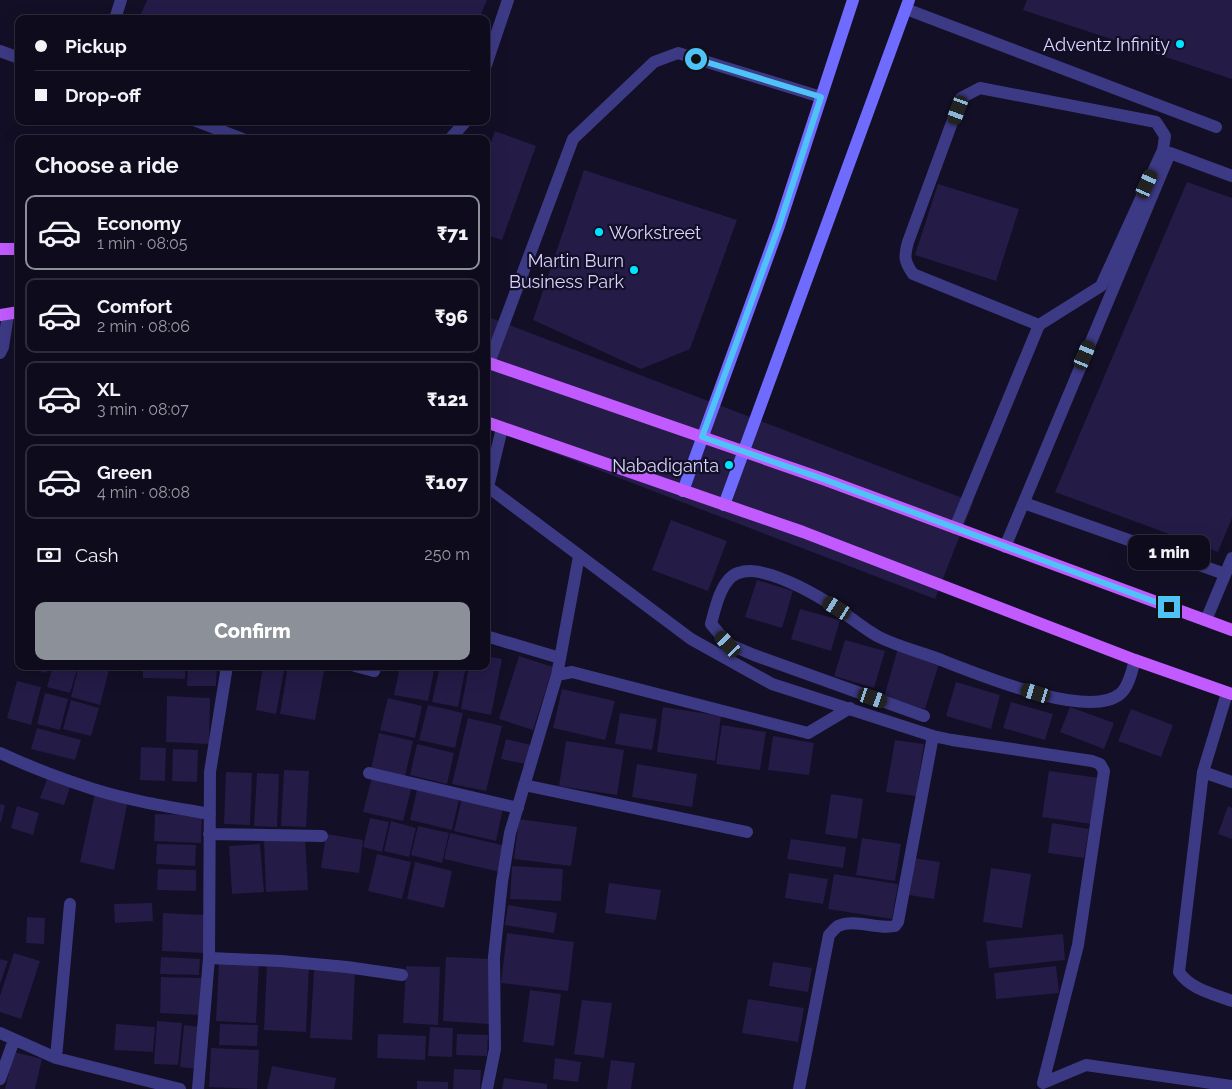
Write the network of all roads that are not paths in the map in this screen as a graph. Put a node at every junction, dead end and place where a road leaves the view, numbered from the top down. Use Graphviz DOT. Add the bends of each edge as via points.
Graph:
graph roads {
  1 [pos="122,0"];
  2 [pos="508,0"];
  3 [pos="853,0"];
  4 [pos="907,5"];
  5 [pos="116,15"];
  6 [pos="0,51"];
  7 [pos="490,52"];
  8 [pos="15,57"];
  9 [pos="821,97"];
  10 [pos="206,125"];
  11 [pos="462,125"];
  12 [pos="1216,127"];
  13 [pos="233,135"];
  14 [pos="454,135"];
  15 [pos="1232,176"];
  16 [pos="15,249"];
  17 [pos="0,250"];
  18 [pos="9,314"];
  19 [pos="1039,325"];
  20 [pos="0,353"];
  21 [pos="490,358"];
  22 [pos="490,364"];
  23 [pos="490,424"];
  24 [pos="502,428"];
  25 [pos="702,437"];
  26 [pos="743,452"];
  27 [pos="490,479"];
  28 [pos="490,489"];
  29 [pos="683,491"];
  30 [pos="1024,503"];
  31 [pos="724,505"];
  32 [pos="955,528"];
  33 [pos="1005,547"];
  34 [pos="579,556"];
  35 [pos="1232,558"];
  36 [pos="1225,574"];
  37 [pos="1206,620"];
  38 [pos="1232,630"];
  39 [pos="490,637"];
  40 [pos="560,658"];
  41 [pos="1135,660"];
  42 [pos="227,670"];
  43 [pos="557,675"];
  44 [pos="1230,694"];
  45 [pos="850,708"];
  46 [pos="924,716"];
  47 [pos="933,736"];
  48 [pos="0,753"];
  49 [pos="1203,772"];
  50 [pos="369,773"];
  51 [pos="1232,782"];
  52 [pos="524,785"];
  53 [pos="518,808"];
  54 [pos="210,814"];
  55 [pos="747,832"];
  56 [pos="209,834"];
  57 [pos="322,836"];
  58 [pos="70,904"];
  59 [pos="209,958"];
  60 [pos="402,975"];
  61 [pos="1232,1001"];
  62 [pos="0,1034"];
  63 [pos="14,1040"];
  64 [pos="56,1058"];
  65 [pos="0,1079"];
  66 [pos="1042,1086"];
  67 [pos="1232,1086"];
  68 [pos="180,1089"];
  69 [pos="198,1089"];
  70 [pos="487,1089"];
  71 [pos="799,1089"];
  1 -- 5 [label="street"];
  2 -- 7 [label="street"];
  3 -- 9 [label="main road"];
  4 -- 12 [label="street"];
  4 -- 26 [label="main road"];
  6 -- 8 [label="street"];
  9 -- 21 [label="street" via="678,54 654,62 573,138"];
  9 -- 25 [label="main road" via="779,226"];
  10 -- 13 [label="street"];
  11 -- 14 [label="street"];
  15 -- 30 [label="street" via="1170,153"];
  16 -- 17 [label="main road"];
  18 -- 20 [label="street"];
  19 -- 19 [label="street" via="913,274 906,264 904,255 908,242 962,98 980,88 1156,122 1165,136 1163,150 1101,286"];
  19 -- 32 [label="street"];
  22 -- 25 [label="main road"];
  23 -- 24 [label="main road"];
  24 -- 27 [label="street"];
  24 -- 29 [label="main road"];
  25 -- 26 [label="main road"];
  25 -- 29 [label="main road"];
  26 -- 31 [label="main road"];
  26 -- 32 [label="main road"];
  28 -- 34 [label="street"];
  29 -- 31 [label="main road"];
  30 -- 33 [label="street"];
  30 -- 36 [label="street"];
  31 -- 41 [label="main road" via="803,532"];
  32 -- 33 [label="main road"];
  33 -- 37 [label="main road"];
  34 -- 40 [label="street"];
  34 -- 45 [label="street" via="691,639 772,684"];
  35 -- 36 [label="street"];
  36 -- 37 [label="street"];
  37 -- 38 [label="main road"];
  39 -- 40 [label="street"];
  40 -- 43 [label="street"];
  41 -- 44 [label="main road"];
  41 -- 46 [label="street" via="1120,694 1101,702 1051,698 992,680 879,637 811,592 781,578 756,570 737,573 721,591 711,624 728,644"];
  42 -- 54 [label="street" via="210,772"];
  43 -- 45 [label="street" via="572,672 808,733"];
  43 -- 52 [label="street"];
  44 -- 49 [label="street"];
  45 -- 47 [label="street"];
  47 -- 66 [label="street" via="1092,761 1103,768 1078,945"];
  47 -- 71 [label="street" via="898,922 887,927 858,923 837,926 829,935"];
  48 -- 54 [label="street" via="95,790"];
  49 -- 51 [label="street"];
  49 -- 61 [label="street" via="1179,972 1191,985"];
  50 -- 53 [label="street"];
  52 -- 53 [label="street"];
  52 -- 55 [label="street"];
  53 -- 70 [label="street" via="510,833 498,920 494,957 495,1049"];
  54 -- 56 [label="street"];
  56 -- 57 [label="street"];
  56 -- 59 [label="street"];
  58 -- 64 [label="street"];
  59 -- 60 [label="street" via="281,960"];
  59 -- 69 [label="street"];
  62 -- 63 [label="street"];
  63 -- 64 [label="street"];
  63 -- 65 [label="street"];
  64 -- 68 [label="street"];
  66 -- 67 [label="street" via="1086,1064"];
}
